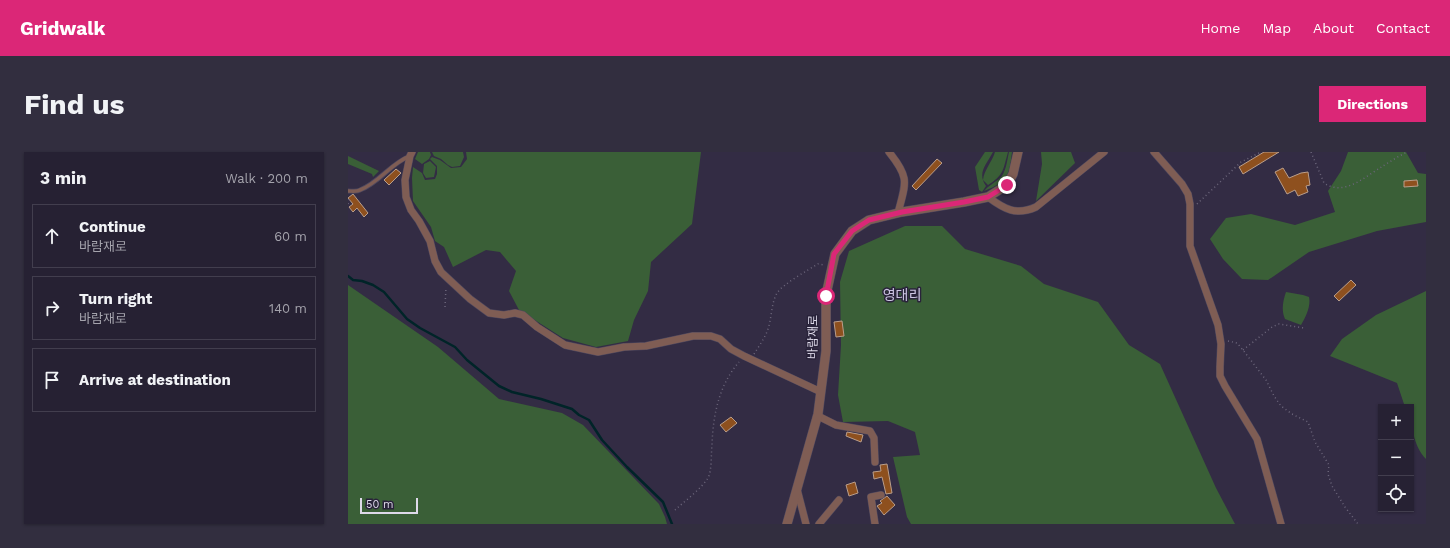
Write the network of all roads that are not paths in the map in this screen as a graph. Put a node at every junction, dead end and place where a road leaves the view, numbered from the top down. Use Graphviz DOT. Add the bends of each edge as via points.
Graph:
graph roads {
  1 [pos="889,152"];
  2 [pos="1018,152"];
  3 [pos="1104,152"];
  4 [pos="1154,152"];
  5 [pos="411,154"];
  6 [pos="350,191"];
  7 [pos="988,197"];
  8 [pos="898,213"];
  9 [pos="821,392"];
  10 [pos="818,416"];
  11 [pos="875,462"];
  12 [pos="797,489"];
  13 [pos="881,495"];
  14 [pos="839,500"];
  15 [pos="786,524"];
  16 [pos="806,524"];
  17 [pos="819,524"];
  18 [pos="874,524"];
  19 [pos="1281,524"];
  1 -- 8 [label="street" via="900,166 906,184"];
  2 -- 7 [label="street, 바람재로" via="1013,174 1007,185"];
  3 -- 7 [label="street" via="1028,211 1020,212 1002,207"];
  4 -- 19 [label="street" via="1188,194 1190,246 1218,325 1220,376 1257,439"];
  5 -- 6 [label="lane" via="360,191"];
  5 -- 9 [label="street" via="405,180 406,197 430,241 435,261 446,277 488,313 523,315 565,345 598,352 646,346 693,336 711,336 720,339 747,358"];
  7 -- 8 [label="street, 바람재로"];
  8 -- 9 [label="street, 바람재로" via="869,220 852,231 834,254 826,296 826,351"];
  9 -- 10 [label="street, 바람재로"];
  10 -- 11 [label="street" via="836,425 870,431 874,438"];
  10 -- 12 [label="street, 바람재로"];
  12 -- 15 [label="street, 바람재로"];
  12 -- 16 [label="street"];
  13 -- 18 [label="street" via="871,497"];
  14 -- 17 [label="street"];
}
